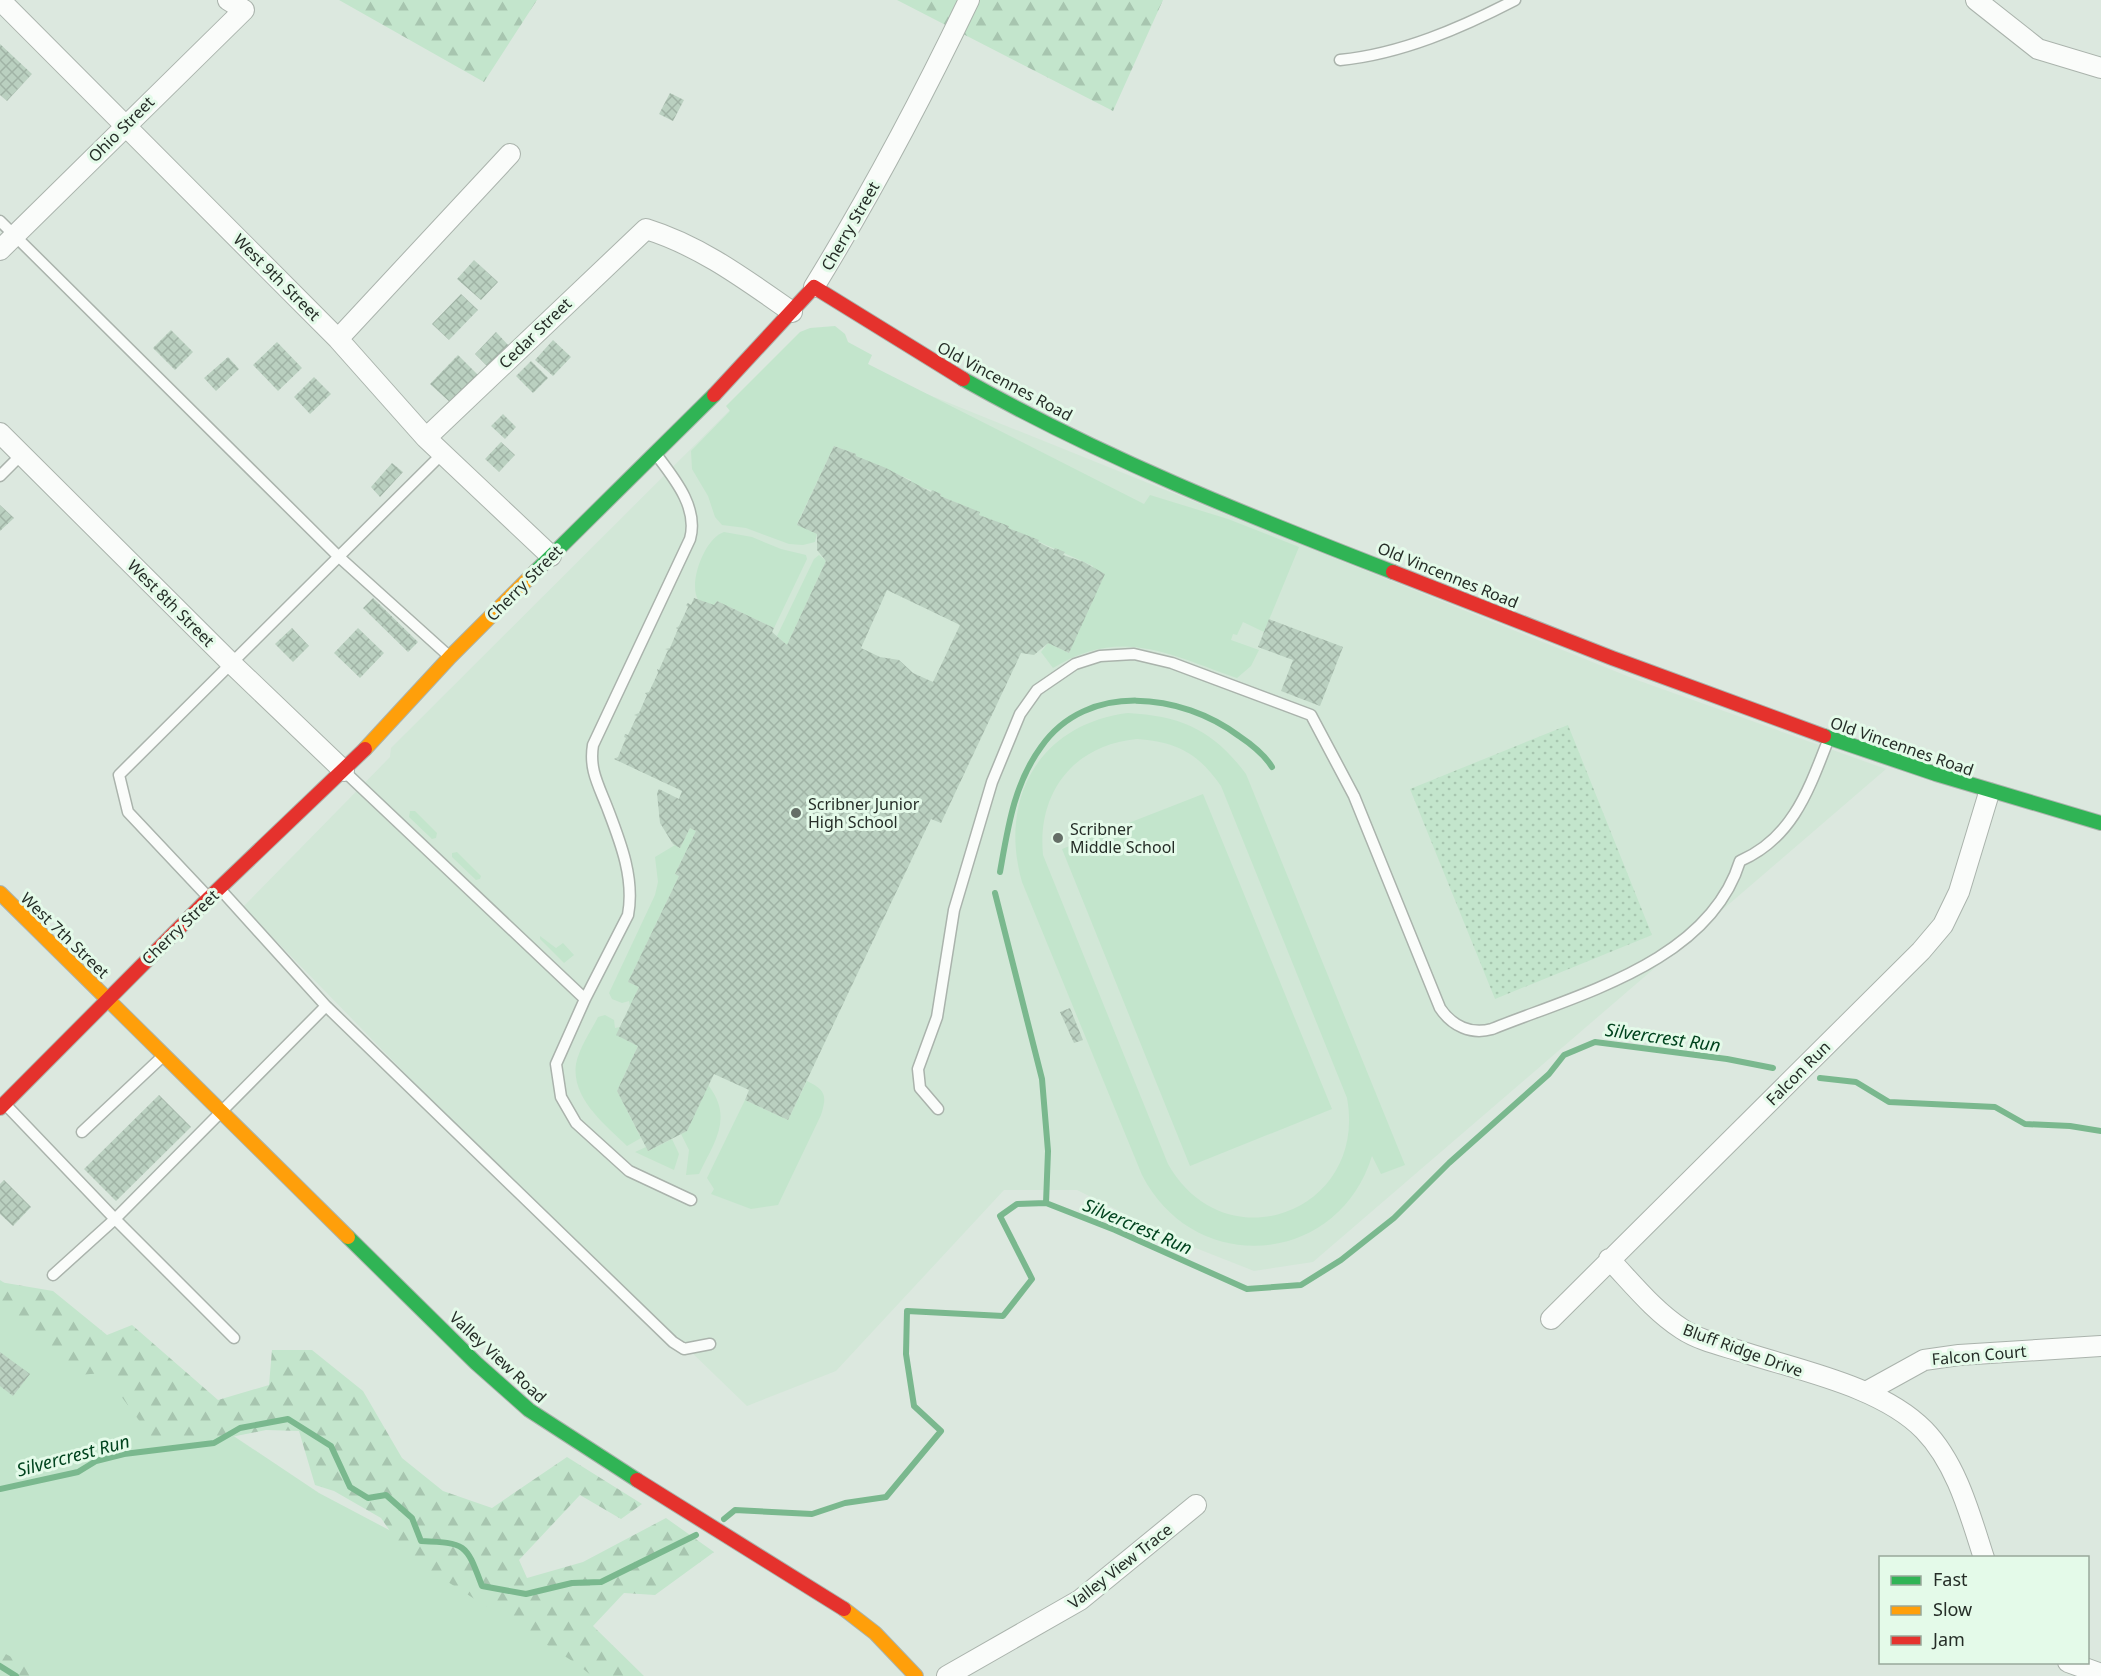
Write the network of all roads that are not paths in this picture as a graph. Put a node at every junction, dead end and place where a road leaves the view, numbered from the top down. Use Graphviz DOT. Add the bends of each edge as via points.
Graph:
graph roads {
  1 [pos="0,0"];
  2 [pos="969,0"];
  3 [pos="1515,0"];
  4 [pos="1976,0"];
  5 [pos="236,5"];
  6 [pos="1340,60"];
  7 [pos="2101,68"];
  8 [pos="125,125"];
  9 [pos="510,154"];
  10 [pos="0,221"];
  11 [pos="7,243"];
  12 [pos="814,286"];
  13 [pos="792,312"];
  14 [pos="338,339"];
  15 [pos="0,433"];
  16 [pos="426,438"];
  17 [pos="655,453"];
  18 [pos="22,454"];
  19 [pos="442,454"];
  20 [pos="0,476"];
  21 [pos="338,556"];
  22 [pos="551,556"];
  23 [pos="450,657"];
  24 [pos="230,662"];
  25 [pos="1829,738"];
  26 [pos="344,771"];
  27 [pos="1989,793"];
  28 [pos="2101,823"];
  29 [pos="0,893"];
  30 [pos="214,893"];
  31 [pos="108,999"];
  32 [pos="585,999"];
  33 [pos="326,1006"];
  34 [pos="165,1054"];
  35 [pos="1,1104"];
  36 [pos="938,1109"];
  37 [pos="224,1112"];
  38 [pos="82,1132"];
  39 [pos="692,1200"];
  40 [pos="115,1219"];
  41 [pos="1609,1260"];
  42 [pos="54,1275"];
  43 [pos="1551,1319"];
  44 [pos="234,1338"];
  45 [pos="710,1344"];
  46 [pos="2101,1346"];
  47 [pos="1866,1392"];
  48 [pos="1196,1505"];
  49 [pos="1984,1556"];
  50 [pos="2074,1664"];
  51 [pos="2101,1674"];
  52 [pos="916,1676"];
  53 [pos="947,1676"];
  1 -- 8 [label="street, West 9th Street"];
  2 -- 12 [label="street, Cherry Street" via="849,231"];
  3 -- 6 [label="lane" via="1470,24 1370,57"];
  4 -- 7 [label="street" via="2038,49"];
  5 -- 8 [label="street, Ohio Street"];
  8 -- 11 [label="street, Ohio Street"];
  8 -- 14 [label="street, West 9th Street"];
  9 -- 14 [label="street"];
  10 -- 11 [label="lane"];
  11 -- 21 [label="lane"];
  12 -- 13 [label="street, Cherry Street"];
  12 -- 25 [label="street, Old Vincennes Road" via="929,361 1159,478 1698,693"];
  13 -- 16 [label="street, Cedar Street" via="734,270 669,236 646,229"];
  13 -- 17 [label="street, Cherry Street"];
  14 -- 16 [label="street, West 9th Street"];
  15 -- 18 [label="street, West 8th Street"];
  16 -- 19 [label="street, West 9th Street"];
  17 -- 22 [label="street, Cherry Street"];
  17 -- 32 [label="lane" via="684,495 693,528 593,745 590,762 622,848 631,900 628,915"];
  18 -- 20 [label="lane"];
  18 -- 24 [label="street, West 8th Street"];
  19 -- 21 [label="lane"];
  19 -- 22 [label="street, West 9th Street"];
  21 -- 23 [label="lane"];
  21 -- 24 [label="lane"];
  22 -- 23 [label="street, Cherry Street"];
  23 -- 26 [label="street, Cherry Street"];
  24 -- 26 [label="street, West 8th Street"];
  24 -- 30 [label="lane" via="119,775 128,812"];
  25 -- 27 [label="street, Old Vincennes Road"];
  25 -- 36 [label="lane" via="1800,809 1771,844 1740,861 1733,884 1723,898 1682,941 1649,965 1492,1029 1478,1031 1449,1020 1436,1000 1356,801 1315,718 1172,663 1134,654 1100,656 1075,664 1037,690 1020,714 992,782 954,910 937,1017 918,1069 920,1088"];
  26 -- 30 [label="street, Cherry Street"];
  26 -- 32 [label="lane"];
  27 -- 28 [label="street, Old Vincennes Road"];
  27 -- 41 [label="street, Falcon Run" via="1959,892 1943,925"];
  29 -- 31 [label="street, West 7th Street"];
  30 -- 31 [label="street, Cherry Street"];
  30 -- 33 [label="lane"];
  31 -- 34 [label="street, Valley View Road"];
  31 -- 35 [label="street, Cherry Street"];
  32 -- 39 [label="lane" via="556,1064 561,1096 576,1123 629,1171"];
  33 -- 37 [label="lane"];
  33 -- 45 [label="lane" via="673,1342 684,1349"];
  34 -- 37 [label="street, Valley View Road"];
  34 -- 38 [label="lane"];
  35 -- 40 [label="lane"];
  37 -- 40 [label="lane"];
  37 -- 52 [label="street, Valley View Road" via="476,1363 529,1410 847,1611 875,1632"];
  40 -- 42 [label="lane"];
  40 -- 44 [label="lane"];
  41 -- 43 [label="street, Falcon Run"];
  41 -- 47 [label="street, Bluff Ridge Drive" via="1649,1302 1683,1330"];
  46 -- 47 [label="street, Falcon Court" via="1924,1360"];
  47 -- 49 [label="street, Bluff Ridge Drive" via="1914,1420 1937,1447 1967,1507"];
  48 -- 53 [label="street, Valley View Trace" via="1080,1600"];
  50 -- 51 [label="street"];
}
